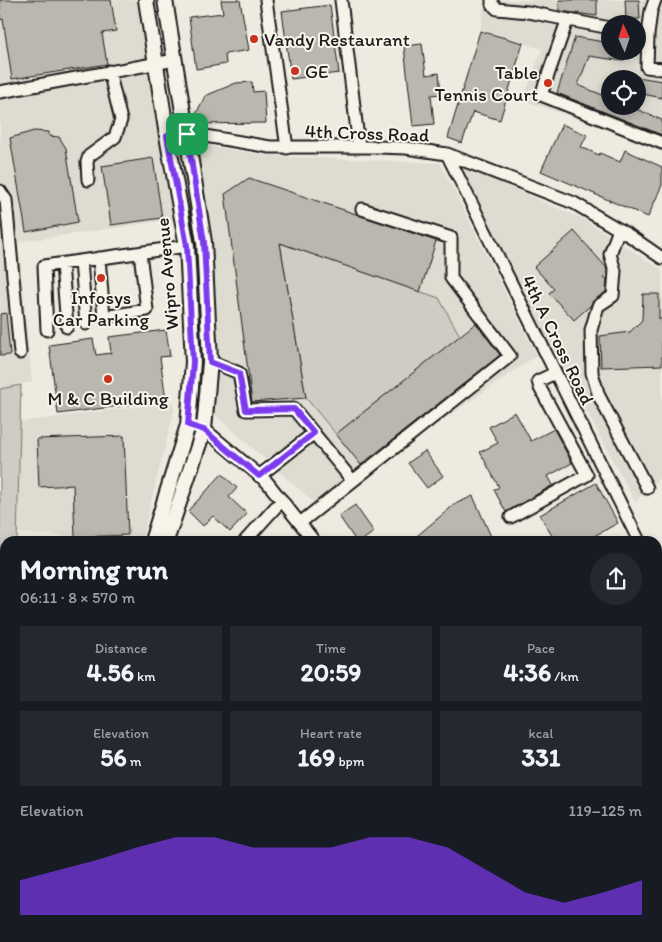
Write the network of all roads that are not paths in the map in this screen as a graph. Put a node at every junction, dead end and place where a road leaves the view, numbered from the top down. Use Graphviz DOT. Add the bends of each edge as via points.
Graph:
graph roads {
  1 [pos="146,0"];
  2 [pos="165,0"];
  3 [pos="266,0"];
  4 [pos="341,0"];
  5 [pos="492,0"];
  6 [pos="655,0"];
  7 [pos="566,21"];
  8 [pos="646,25"];
  9 [pos="601,27"];
  10 [pos="646,59"];
  11 [pos="175,60"];
  12 [pos="155,64"];
  13 [pos="662,70"];
  14 [pos="109,71"];
  15 [pos="0,92"];
  16 [pos="187,134"];
  17 [pos="167,136"];
  18 [pos="662,143"];
  19 [pos="359,147"];
  20 [pos="287,148"];
  21 [pos="447,154"];
  22 [pos="88,180"];
  23 [pos="0,191"];
  24 [pos="362,209"];
  25 [pos="619,229"];
  26 [pos="187,246"];
  27 [pos="140,253"];
  28 [pos="99,258"];
  29 [pos="662,258"];
  30 [pos="81,261"];
  31 [pos="62,264"];
  32 [pos="86,324"];
  33 [pos="67,327"];
  34 [pos="47,330"];
  35 [pos="20,354"];
  36 [pos="210,362"];
  37 [pos="555,373"];
  38 [pos="188,425"];
  39 [pos="204,430"];
  40 [pos="314,433"];
  41 [pos="602,468"];
  42 [pos="587,475"];
  43 [pos="259,476"];
  44 [pos="352,480"];
  45 [pos="647,488"];
  46 [pos="282,500"];
  47 [pos="512,517"];
  48 [pos="300,523"];
  49 [pos="154,536"];
  50 [pos="168,536"];
  51 [pos="250,536"];
  52 [pos="310,536"];
  53 [pos="636,536"];
  1 -- 12 [label="main road, Wipro Avenue"];
  2 -- 11 [label="main road, Wipro Avenue"];
  3 -- 20 [label="street"];
  4 -- 19 [label="street"];
  5 -- 7 [label="street" via="497,8"];
  6 -- 8 [label="street"];
  7 -- 9 [label="street"];
  7 -- 18 [label="street" via="541,95"];
  10 -- 13 [label="street" via="647,67"];
  11 -- 12 [label="street"];
  11 -- 16 [label="main road, Wipro Avenue"];
  12 -- 14 [label="street"];
  12 -- 17 [label="main road, Wipro Avenue"];
  14 -- 15 [label="street"];
  14 -- 22 [label="street" via="121,120 115,137 89,156 86,162"];
  16 -- 17 [label="street, 4th Cross Road"];
  16 -- 20 [label="street, 4th Cross Road"];
  16 -- 36 [label="main road, Wipro Avenue" via="204,242"];
  17 -- 26 [label="main road, Wipro Avenue"];
  19 -- 20 [label="street, 4th Cross Road"];
  19 -- 21 [label="street, 4th Cross Road" via="406,148"];
  21 -- 25 [label="street, 4th Cross Road" via="574,203"];
  21 -- 37 [label="street, 4th A Cross Road"];
  23 -- 35 [label="street" via="6,200"];
  24 -- 44 [label="street" via="451,238 451,278 510,356"];
  25 -- 29 [label="street, 4th Cross Road"];
  25 -- 45 [label="street" via="610,254 615,270 613,296 598,306 591,330 592,373 599,396"];
  26 -- 27 [label="street"];
  26 -- 38 [label="main road, Wipro Avenue" via="193,362"];
  27 -- 28 [label="street"];
  27 -- 28 [label="street" via="147,310 104,317"];
  28 -- 30 [label="street"];
  30 -- 31 [label="street"];
  30 -- 32 [label="street"];
  31 -- 33 [label="street"];
  31 -- 34 [label="street" via="44,266"];
  36 -- 39 [label="main road, Wipro Avenue"];
  36 -- 40 [label="street" via="239,373 246,410 294,409"];
  37 -- 41 [label="street, 4th A Cross Road"];
  37 -- 42 [label="street" via="538,381 540,388"];
  38 -- 39 [label="street"];
  38 -- 49 [label="main road, Wipro Avenue"];
  39 -- 43 [label="street"];
  39 -- 50 [label="main road, Wipro Avenue"];
  40 -- 43 [label="street"];
  40 -- 44 [label="street"];
  41 -- 42 [label="street"];
  41 -- 53 [label="street, 4th A Cross Road"];
  42 -- 47 [label="street"];
  43 -- 46 [label="street"];
  44 -- 48 [label="street"];
  46 -- 48 [label="street"];
  46 -- 51 [label="street"];
  48 -- 52 [label="street"];
}
